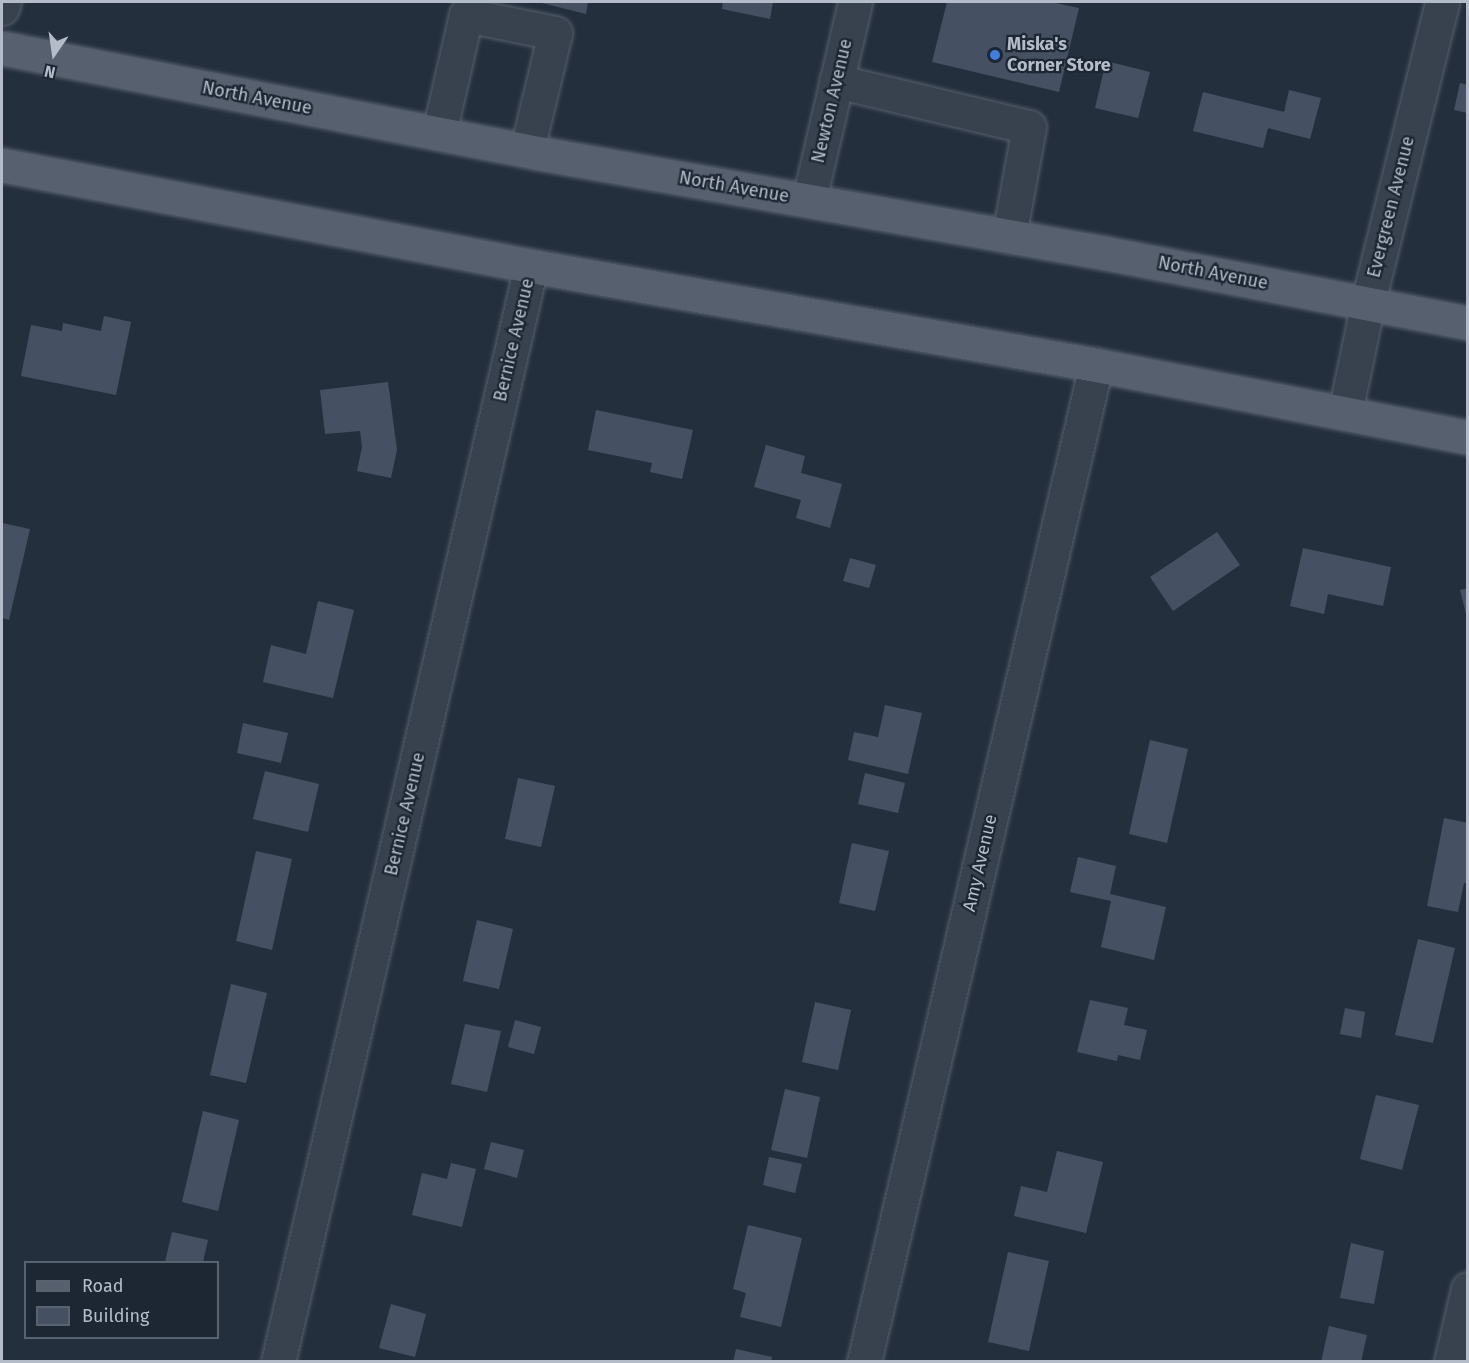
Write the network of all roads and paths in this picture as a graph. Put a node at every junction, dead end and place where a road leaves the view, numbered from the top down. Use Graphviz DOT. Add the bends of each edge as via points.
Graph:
graph roads {
  1 [pos="4,2"];
  2 [pos="855,2"];
  3 [pos="1442,2"];
  4 [pos="2,9"];
  5 [pos="2,48"];
  6 [pos="836,81"];
  7 [pos="439,133"];
  8 [pos="527,150"];
  9 [pos="2,165"];
  10 [pos="808,200"];
  11 [pos="1009,236"];
  12 [pos="531,266"];
  13 [pos="1368,302"];
  14 [pos="1467,323"];
  15 [pos="1096,365"];
  16 [pos="1345,413"];
  17 [pos="1467,437"];
  18 [pos="1467,1289"];
  19 [pos="278,1362"];
  20 [pos="864,1362"];
  21 [pos="1451,1362"];
  1 -- 4 [label="street"];
  2 -- 6 [label="street, Newton Avenue"];
  3 -- 13 [label="street, Evergreen Avenue"];
  5 -- 7 [label="main road, North Avenue"];
  6 -- 10 [label="street, Newton Avenue"];
  6 -- 11 [label="street" via="1029,127"];
  7 -- 8 [label="main road, North Avenue"];
  7 -- 8 [label="street" via="466,15 555,33"];
  8 -- 10 [label="main road, North Avenue"];
  9 -- 12 [label="main road"];
  10 -- 11 [label="main road, North Avenue"];
  11 -- 13 [label="main road, North Avenue"];
  12 -- 15 [label="main road"];
  12 -- 19 [label="street, Bernice Avenue"];
  13 -- 14 [label="main road, North Avenue"];
  13 -- 16 [label="street, Evergreen Avenue"];
  15 -- 16 [label="main road"];
  15 -- 20 [label="street, Amy Avenue"];
  16 -- 17 [label="main road"];
  18 -- 21 [label="street"];
}
